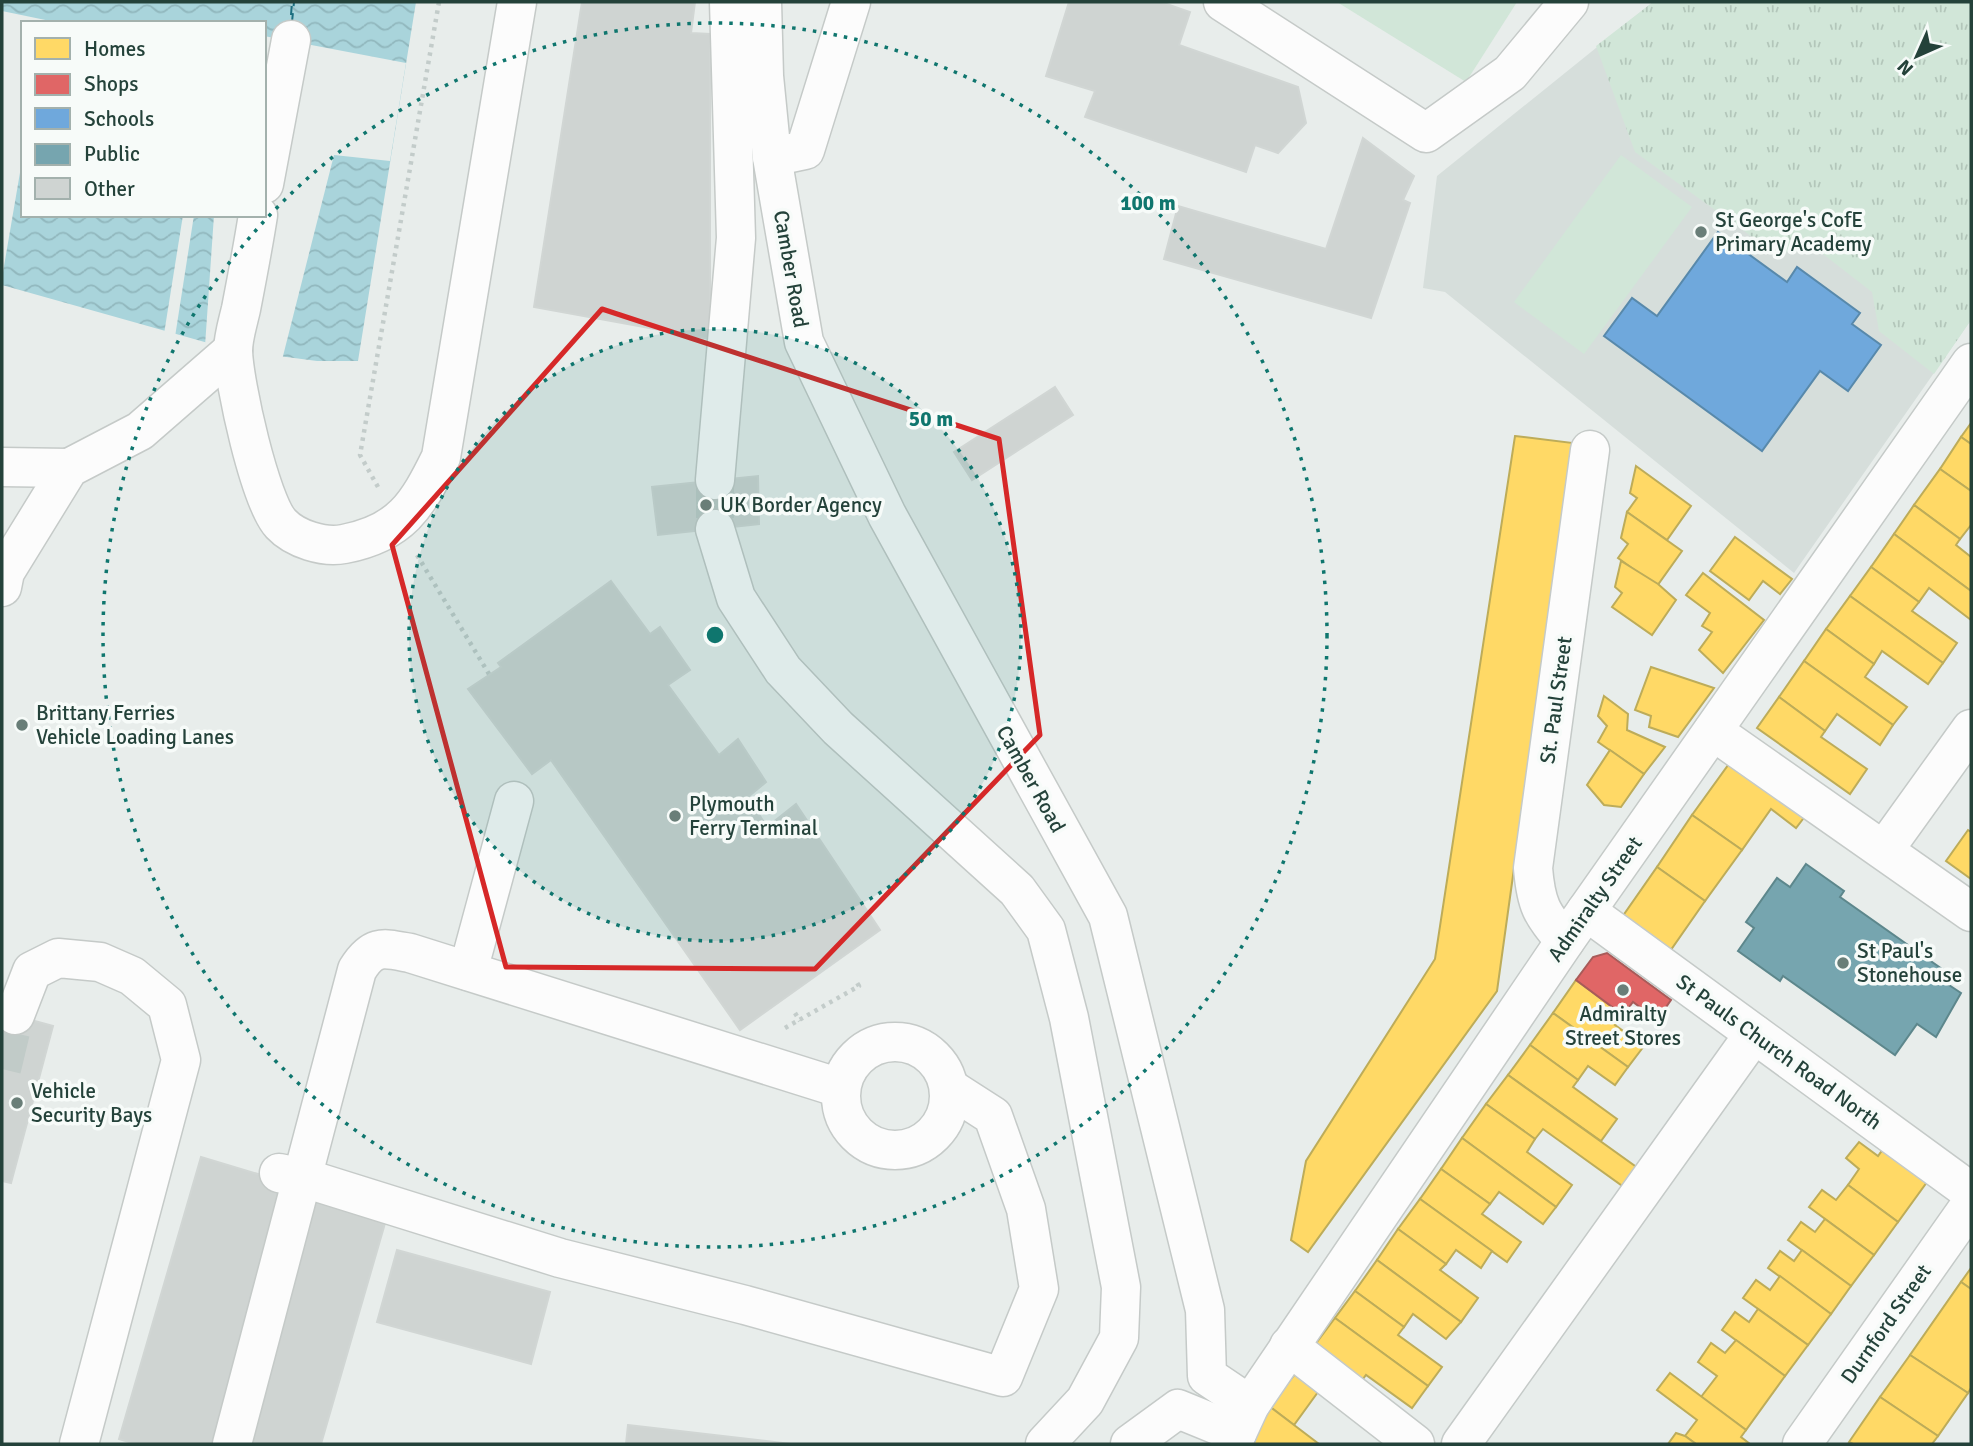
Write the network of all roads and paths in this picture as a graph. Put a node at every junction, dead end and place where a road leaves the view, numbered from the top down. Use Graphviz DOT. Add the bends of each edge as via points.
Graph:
graph roads {
  1 [pos="439,2"];
  2 [pos="517,2"];
  3 [pos="729,2"];
  4 [pos="762,2"];
  5 [pos="851,2"];
  6 [pos="1223,2"];
  7 [pos="1569,2"];
  8 [pos="291,40"];
  9 [pos="772,157"];
  10 [pos="266,173"];
  11 [pos="258,217"];
  12 [pos="233,350"];
  13 [pos="1971,363"];
  14 [pos="1590,450"];
  15 [pos="2,467"];
  16 [pos="69,468"];
  17 [pos="715,480"];
  18 [pos="398,524"];
  19 [pos="715,529"];
  20 [pos="2,587"];
  21 [pos="489,674"];
  22 [pos="1971,729"];
  23 [pos="1713,731"];
  24 [pos="514,801"];
  25 [pos="1884,850"];
  26 [pos="1971,912"];
  27 [pos="1576,926"];
  28 [pos="468,971"];
  29 [pos="856,981"];
  30 [pos="795,1013"];
  31 [pos="15,1015"];
  32 [pos="800,1021"];
  33 [pos="780,1030"];
  34 [pos="1754,1034"];
  35 [pos="840,1088"];
  36 [pos="951,1089"];
  37 [pos="292,1176"];
  38 [pos="1971,1192"];
  39 [pos="1971,1204"];
  40 [pos="1289,1346"];
  41 [pos="1240,1428"];
  42 [pos="1140,1440"];
  43 [pos="79,1444"];
  44 [pos="232,1444"];
  45 [pos="1045,1444"];
  46 [pos="1415,1444"];
  47 [pos="1461,1444"];
  48 [pos="1802,1444"];
  1 -- 18 [label="path" via="360,455"];
  2 -- 18 [label="street" via="441,457 421,498"];
  3 -- 17 [label="street" via="736,238"];
  4 -- 9 [label="street, Camber Road"];
  5 -- 9 [label="street" via="805,150"];
  6 -- 7 [label="street" via="1426,133 1510,73"];
  8 -- 10 [label="street"];
  9 -- 41 [label="street, Camber Road" via="804,342 887,515 1108,916 1205,1310 1207,1376"];
  11 -- 12 [label="street"];
  12 -- 16 [label="street" via="141,431"];
  12 -- 18 [label="street" via="264,496 281,524 307,540 337,545 368,540"];
  13 -- 23 [label="street, Admiralty Street"];
  14 -- 27 [label="street, St. Paul Street" via="1533,868 1542,916"];
  15 -- 16 [label="street"];
  16 -- 20 [label="street" via="5,572"];
  18 -- 21 [label="path"];
  19 -- 45 [label="street" via="736,598 783,670 838,728 1017,890 1046,930 1069,1018 1121,1287 1119,1338 1085,1401"];
  22 -- 25 [label="street"];
  23 -- 25 [label="street"];
  23 -- 27 [label="street, Admiralty Street"];
  24 -- 28 [label="street"];
  25 -- 26 [label="street"];
  27 -- 34 [label="street, St Pauls Church Road North"];
  27 -- 40 [label="street, Admiralty Street"];
  28 -- 35 [label="street"];
  28 -- 37 [label="street" via="383,948 366,954"];
  29 -- 32 [label="path" via="859,986"];
  30 -- 32 [label="path"];
  31 -- 43 [label="street" via="32,971 58,958 100,962 132,976 167,1005 181,1060"];
  32 -- 33 [label="path"];
  34 -- 38 [label="street, St Pauls Church Road North"];
  34 -- 47 [label="street"];
  35 -- 36 [label="street" via="855,1057 873,1045 908,1041 941,1063"];
  35 -- 36 [label="street" via="848,1124 865,1142 885,1150 903,1150 927,1141 948,1113"];
  36 -- 37 [label="street" via="993,1116 1026,1209 1039,1289 1003,1377 560,1258"];
  37 -- 44 [label="street"];
  39 -- 48 [label="street, Durnford Street"];
  40 -- 41 [label="street, Admiralty Street"];
  40 -- 46 [label="street"];
  41 -- 42 [label="street" via="1178,1409"];
}
